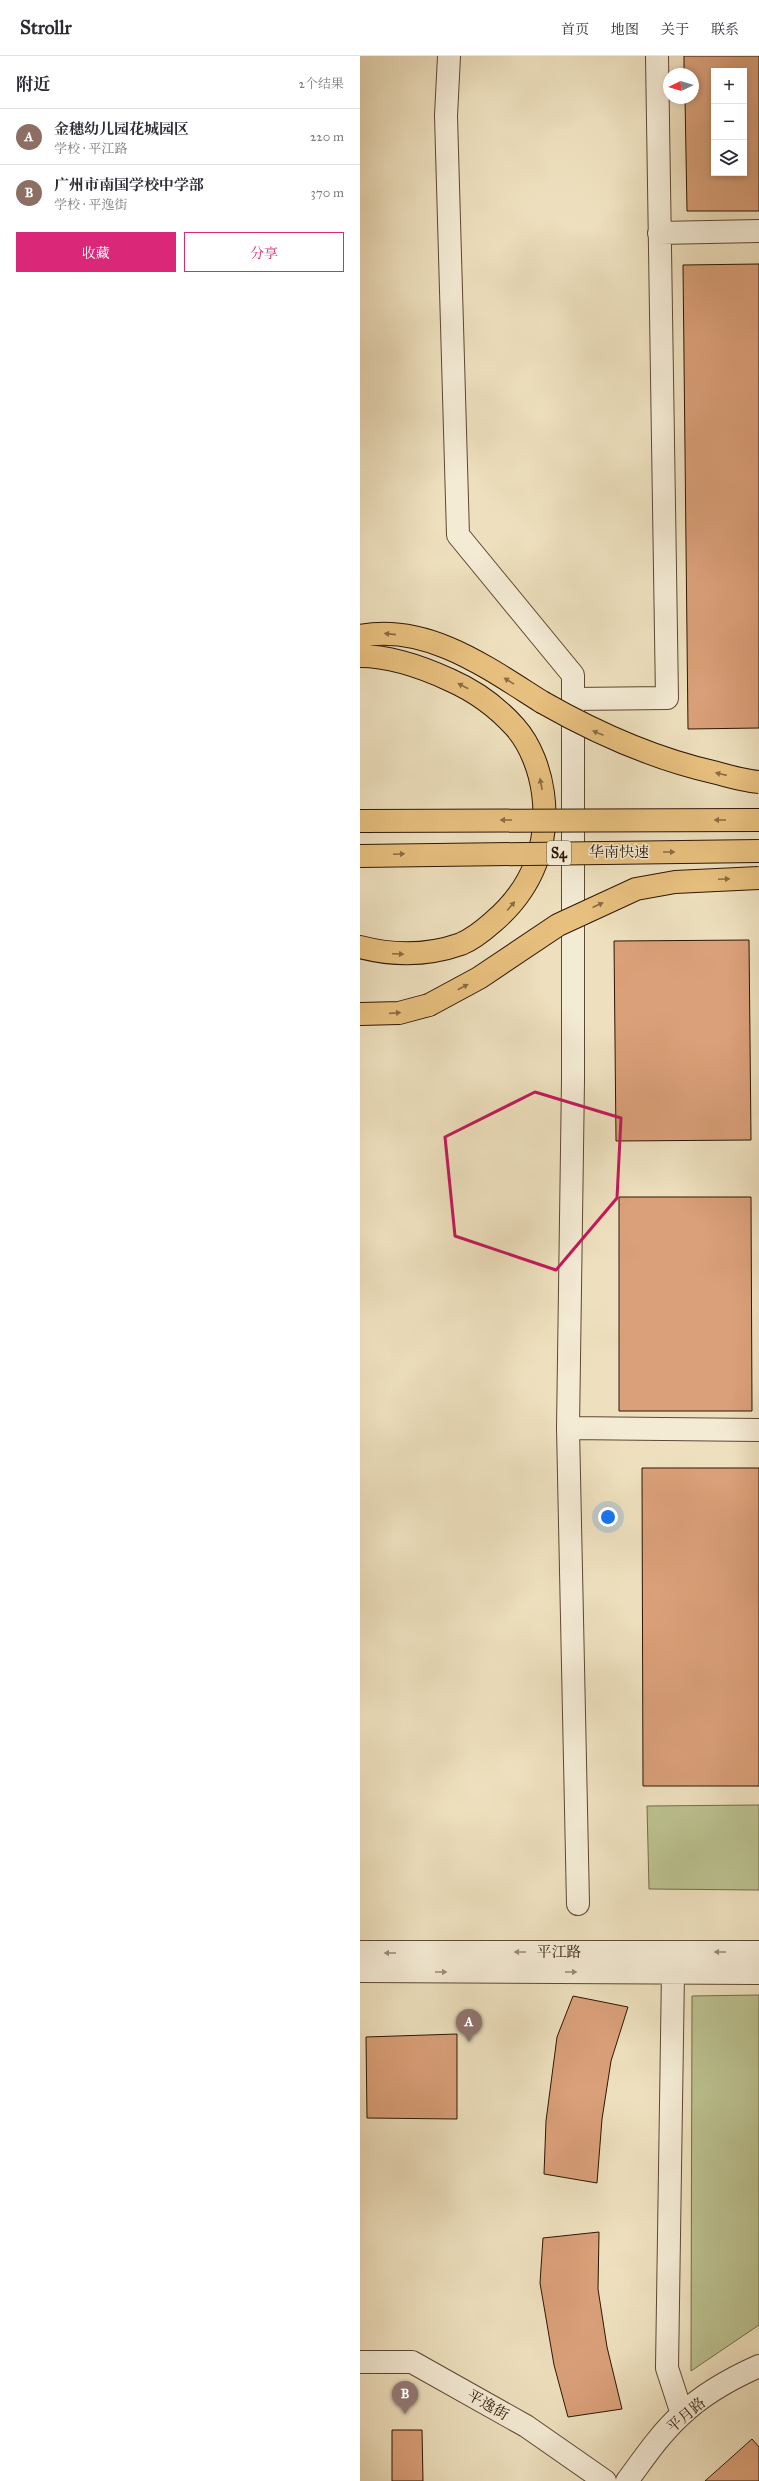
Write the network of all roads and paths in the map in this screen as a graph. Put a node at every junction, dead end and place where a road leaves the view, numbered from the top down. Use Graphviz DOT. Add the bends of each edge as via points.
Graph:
graph roads {
  1 [pos="449,56"];
  2 [pos="657,56"];
  3 [pos="759,232"];
  4 [pos="659,233"];
  5 [pos="360,636"];
  6 [pos="360,656"];
  7 [pos="573,699"];
  8 [pos="759,782"];
  9 [pos="360,820"];
  10 [pos="759,820"];
  11 [pos="759,851"];
  12 [pos="360,856"];
  13 [pos="759,878"];
  14 [pos="360,947"];
  15 [pos="360,1014"];
  16 [pos="568,1428"];
  17 [pos="759,1430"];
  18 [pos="578,1904"];
  19 [pos="360,1952"];
  20 [pos="759,1952"];
  21 [pos="360,1971"];
  22 [pos="673,1972"];
  23 [pos="759,1973"];
  24 [pos="360,2362"];
  25 [pos="759,2366"];
  26 [pos="682,2414"];
  27 [pos="605,2481"];
  28 [pos="627,2481"];
  1 -- 7 [label="street" via="446,116 458,535 573,675"];
  2 -- 4 [label="street"];
  3 -- 4 [label="street"];
  4 -- 7 [label="street" via="667,698"];
  8 -- 5 [label="highway, one-way, bridge" via="685,766 591,730 488,668 436,642 378,633"];
  14 -- 6 [label="highway, one-way" via="382,953 407,954 462,944 482,932 508,910 526,886 535,867 545,810 542,783 534,759 516,728 495,707 467,688 436,673 402,661"];
  7 -- 16 [label="street" via="573,1080"];
  10 -- 9 [label="highway, S4, one-way, bridge"];
  12 -- 11 [label="highway, 华南快速 / S4, one-way, bridge"];
  15 -- 13 [label="highway, one-way, bridge" via="399,1013 429,1005 479,978 558,925 636,889 675,882"];
  16 -- 17 [label="street"];
  16 -- 18 [label="street"];
  20 -- 19 [label="street, 平江路, one-way"];
  21 -- 22 [label="street, 平江路, one-way"];
  22 -- 23 [label="street, 平江路"];
  22 -- 26 [label="street" via="667,2368"];
  24 -- 27 [label="street, 平逸街" via="412,2362 526,2426"];
  25 -- 26 [label="street, 平月路" via="736,2376"];
  26 -- 28 [label="street, 平月路" via="661,2436"];
}
